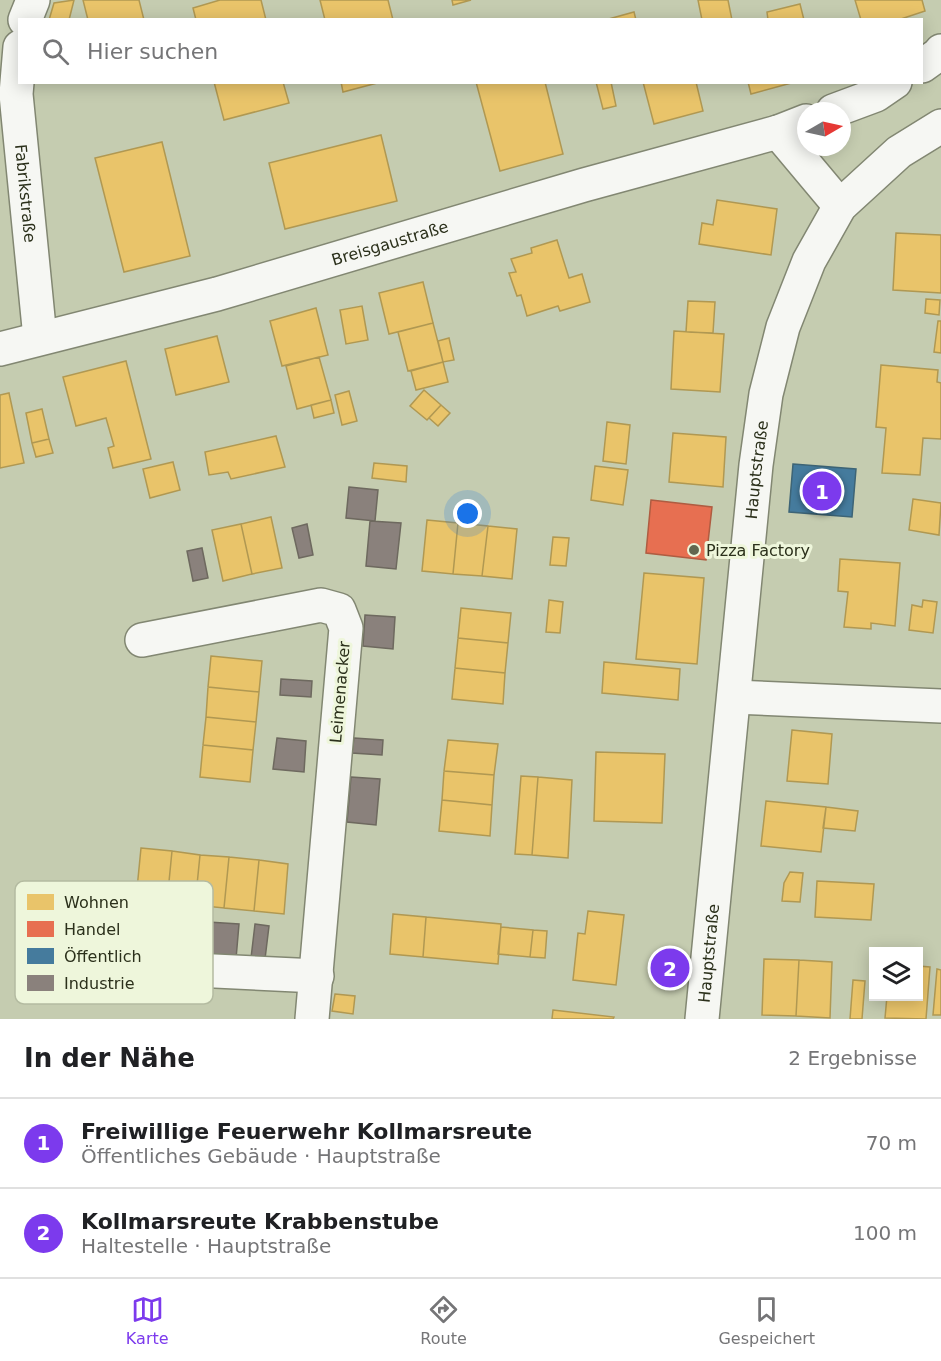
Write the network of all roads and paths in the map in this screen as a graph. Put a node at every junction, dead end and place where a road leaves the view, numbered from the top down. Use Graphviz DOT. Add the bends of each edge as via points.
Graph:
graph roads {
  1 [pos="33,0"];
  2 [pos="27,18"];
  3 [pos="18,70"];
  4 [pos="892,84"];
  5 [pos="851,104"];
  6 [pos="941,126"];
  7 [pos="792,127"];
  8 [pos="840,206"];
  9 [pos="40,338"];
  10 [pos="0,349"];
  11 [pos="142,640"];
  12 [pos="734,698"];
  13 [pos="941,706"];
  14 [pos="213,971"];
  15 [pos="317,976"];
  16 [pos="312,1019"];
  17 [pos="702,1019"];
  1 -- 2 [label="street"];
  3 -- 9 [label="street, Fabrikstraße" via="16,94"];
  4 -- 5 [label="street"];
  6 -- 8 [label="street, Hauptstraße" via="899,152"];
  7 -- 8 [label="street, Breisgaustraße"];
  7 -- 9 [label="street, Breisgaustraße" via="217,294"];
  8 -- 12 [label="street, Hauptstraße" via="809,261 787,316 766,394"];
  9 -- 10 [label="street, Breisgaustraße"];
  11 -- 15 [label="street, Leimenacker" via="321,605 339,610 346,628"];
  12 -- 13 [label="street"];
  12 -- 17 [label="street, Hauptstraße"];
  14 -- 15 [label="street"];
  15 -- 16 [label="street, Leimenacker"];
}
